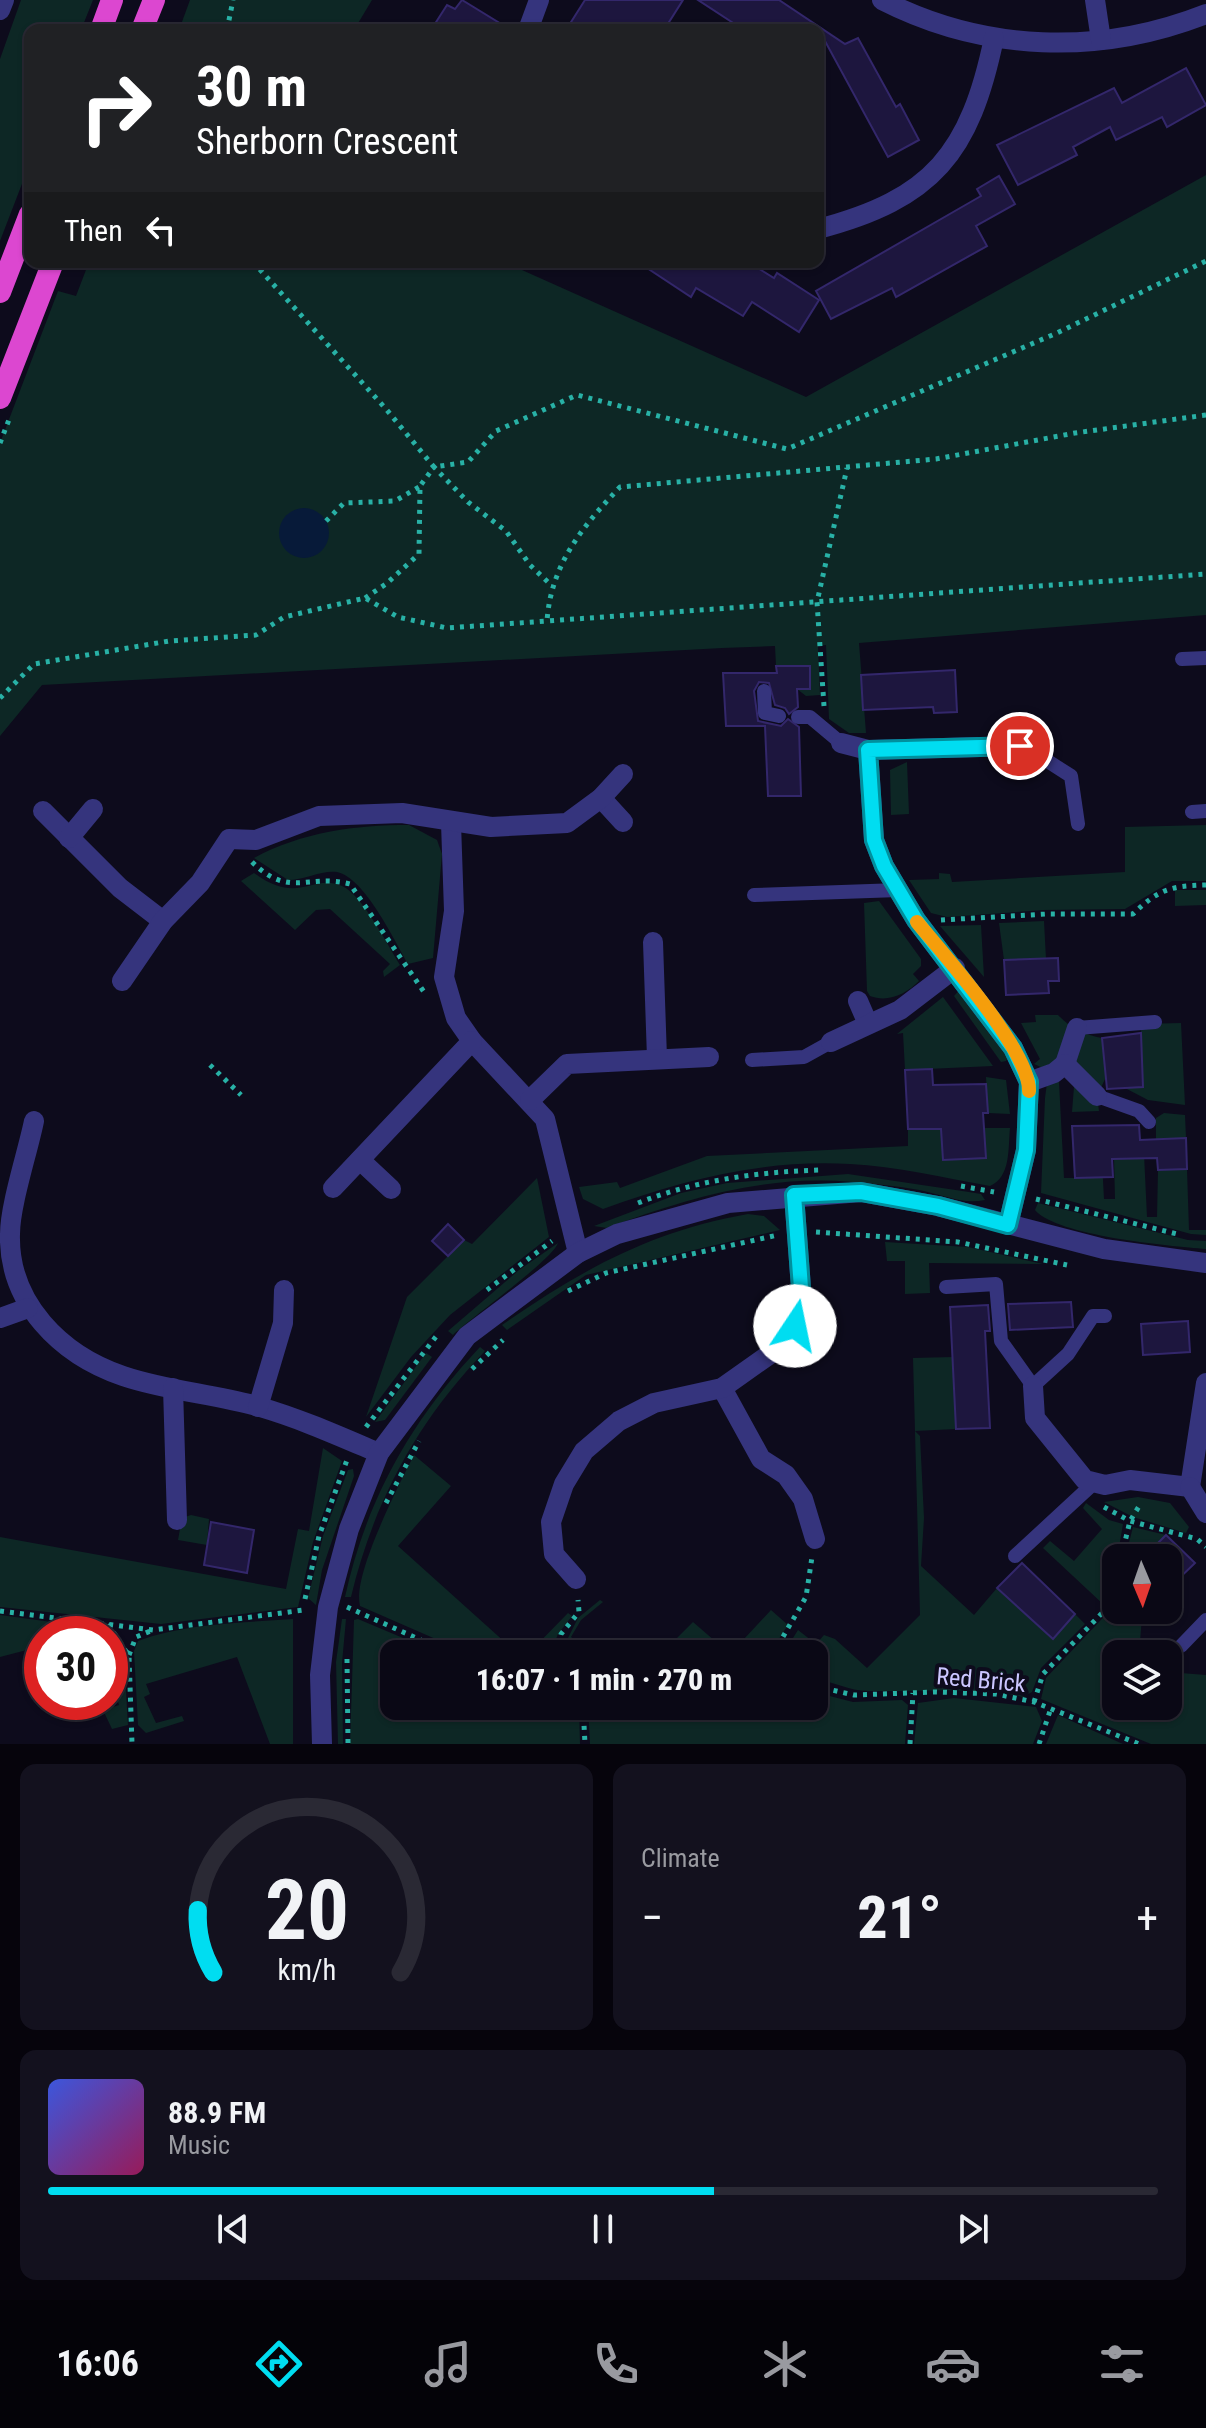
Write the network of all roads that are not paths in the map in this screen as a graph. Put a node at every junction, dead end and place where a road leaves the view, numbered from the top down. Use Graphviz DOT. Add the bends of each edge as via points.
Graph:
graph roads {
  1 [pos="4,0"];
  2 [pos="112,0"];
  3 [pos="154,0"];
  4 [pos="539,0"];
  5 [pos="882,0"];
  6 [pos="1095,0"];
  7 [pos="0,10"];
  8 [pos="1206,14"];
  9 [pos="103,24"];
  10 [pos="144,24"];
  11 [pos="530,24"];
  12 [pos="994,38"];
  13 [pos="1101,40"];
  14 [pos="824,227"];
  15 [pos="24,230"];
  16 [pos="51,268"];
  17 [pos="0,292"];
  18 [pos="0,398"];
  19 [pos="1206,658"];
  20 [pos="1182,659"];
  21 [pos="764,691"];
  22 [pos="779,716"];
  23 [pos="798,717"];
  24 [pos="834,737"];
  25 [pos="868,750"];
  26 [pos="1035,753"];
  27 [pos="623,774"];
  28 [pos="601,798"];
  29 [pos="93,809"];
  30 [pos="43,811"];
  31 [pos="623,822"];
  32 [pos="451,823"];
  33 [pos="1078,824"];
  34 [pos="69,838"];
  35 [pos="899,890"];
  36 [pos="754,895"];
  37 [pos="163,921"];
  38 [pos="653,942"];
  39 [pos="955,968"];
  40 [pos="122,981"];
  41 [pos="858,1001"];
  42 [pos="1155,1022"];
  43 [pos="868,1024"];
  44 [pos="1077,1028"];
  45 [pos="472,1041"];
  46 [pos="831,1042"];
  47 [pos="709,1057"];
  48 [pos="657,1058"];
  49 [pos="752,1060"];
  50 [pos="1065,1064"];
  51 [pos="1029,1082"];
  52 [pos="1097,1096"];
  53 [pos="530,1100"];
  54 [pos="34,1121"];
  55 [pos="1149,1122"];
  56 [pos="360,1160"];
  57 [pos="333,1188"];
  58 [pos="391,1189"];
  59 [pos="794,1195"];
  60 [pos="1008,1225"];
  61 [pos="5,1232"];
  62 [pos="578,1253"];
  63 [pos="1206,1263"];
  64 [pos="946,1287"];
  65 [pos="284,1290"];
  66 [pos="28,1308"];
  67 [pos="1105,1316"];
  68 [pos="0,1318"];
  69 [pos="1206,1383"];
  70 [pos="1033,1386"];
  71 [pos="173,1388"];
  72 [pos="722,1388"];
  73 [pos="258,1407"];
  74 [pos="1203,1410"];
  75 [pos="379,1453"];
  76 [pos="1094,1483"];
  77 [pos="1190,1487"];
  78 [pos="1206,1513"];
  79 [pos="177,1520"];
  80 [pos="815,1539"];
  81 [pos="1015,1556"];
  82 [pos="576,1579"];
  83 [pos="1206,1620"];
  84 [pos="1182,1645"];
  85 [pos="322,1744"];
  1 -- 7 [label="street"];
  2 -- 9 [label="highway"];
  3 -- 10 [label="highway"];
  4 -- 11 [label="street"];
  5 -- 12 [label="street" via="953,30"];
  6 -- 13 [label="street"];
  8 -- 13 [label="street"];
  12 -- 13 [label="street"];
  12 -- 14 [label="street" via="970,124 950,156 896,201"];
  15 -- 17 [label="highway"];
  16 -- 18 [label="highway"];
  19 -- 20 [label="lane"];
  21 -- 22 [label="lane" via="765,713"];
  23 -- 24 [label="lane" via="810,717"];
  24 -- 25 [label="street"];
  25 -- 26 [label="street" via="1020,746"];
  25 -- 35 [label="street" via="874,840"];
  26 -- 33 [label="lane" via="1071,776"];
  27 -- 28 [label="street"];
  28 -- 31 [label="street"];
  28 -- 32 [label="street" via="567,823"];
  29 -- 34 [label="street"];
  30 -- 34 [label="street"];
  32 -- 37 [label="street" via="402,813 319,816 256,840 229,839 200,883"];
  32 -- 45 [label="street" via="454,911 444,977 456,1018"];
  34 -- 37 [label="street"];
  35 -- 36 [label="lane"];
  35 -- 39 [label="street"];
  37 -- 40 [label="street"];
  38 -- 48 [label="street"];
  39 -- 43 [label="street" via="900,1010"];
  39 -- 51 [label="street" via="1013,1048"];
  41 -- 43 [label="street"];
  42 -- 44 [label="lane"];
  43 -- 46 [label="street"];
  44 -- 50 [label="street"];
  45 -- 53 [label="street"];
  45 -- 56 [label="street"];
  46 -- 49 [label="lane" via="804,1057"];
  47 -- 48 [label="street"];
  48 -- 53 [label="street" via="567,1064"];
  50 -- 51 [label="street"];
  50 -- 52 [label="street"];
  51 -- 60 [label="street" via="1026,1150"];
  52 -- 55 [label="lane" via="1139,1111"];
  53 -- 62 [label="street" via="545,1119"];
  54 -- 61 [label="street"];
  56 -- 57 [label="street"];
  56 -- 58 [label="street"];
  59 -- 60 [label="street" via="861,1192"];
  59 -- 62 [label="street" via="668,1218"];
  59 -- 72 [label="street" via="802,1301 795,1326 773,1352"];
  60 -- 63 [label="street" via="1104,1249"];
  61 -- 66 [label="street"];
  62 -- 75 [label="street" via="467,1336"];
  64 -- 70 [label="lane" via="996,1284 1001,1341"];
  65 -- 73 [label="street" via="283,1323"];
  66 -- 68 [label="street"];
  66 -- 71 [label="street" via="91,1362"];
  67 -- 70 [label="lane" via="1093,1316 1068,1354"];
  69 -- 74 [label="street"];
  70 -- 76 [label="street" via="1035,1418 1063,1457"];
  71 -- 73 [label="street"];
  71 -- 79 [label="street"];
  72 -- 80 [label="street" via="761,1459 786,1475 803,1499"];
  72 -- 82 [label="street" via="654,1403 619,1421 584,1451 564,1484 551,1522 554,1554"];
  73 -- 75 [label="street"];
  74 -- 77 [label="street"];
  75 -- 85 [label="street" via="349,1529 328,1607 320,1675"];
  76 -- 77 [label="street" via="1130,1480"];
  76 -- 81 [label="lane"];
  77 -- 78 [label="street"];
  83 -- 84 [label="lane"];
}
